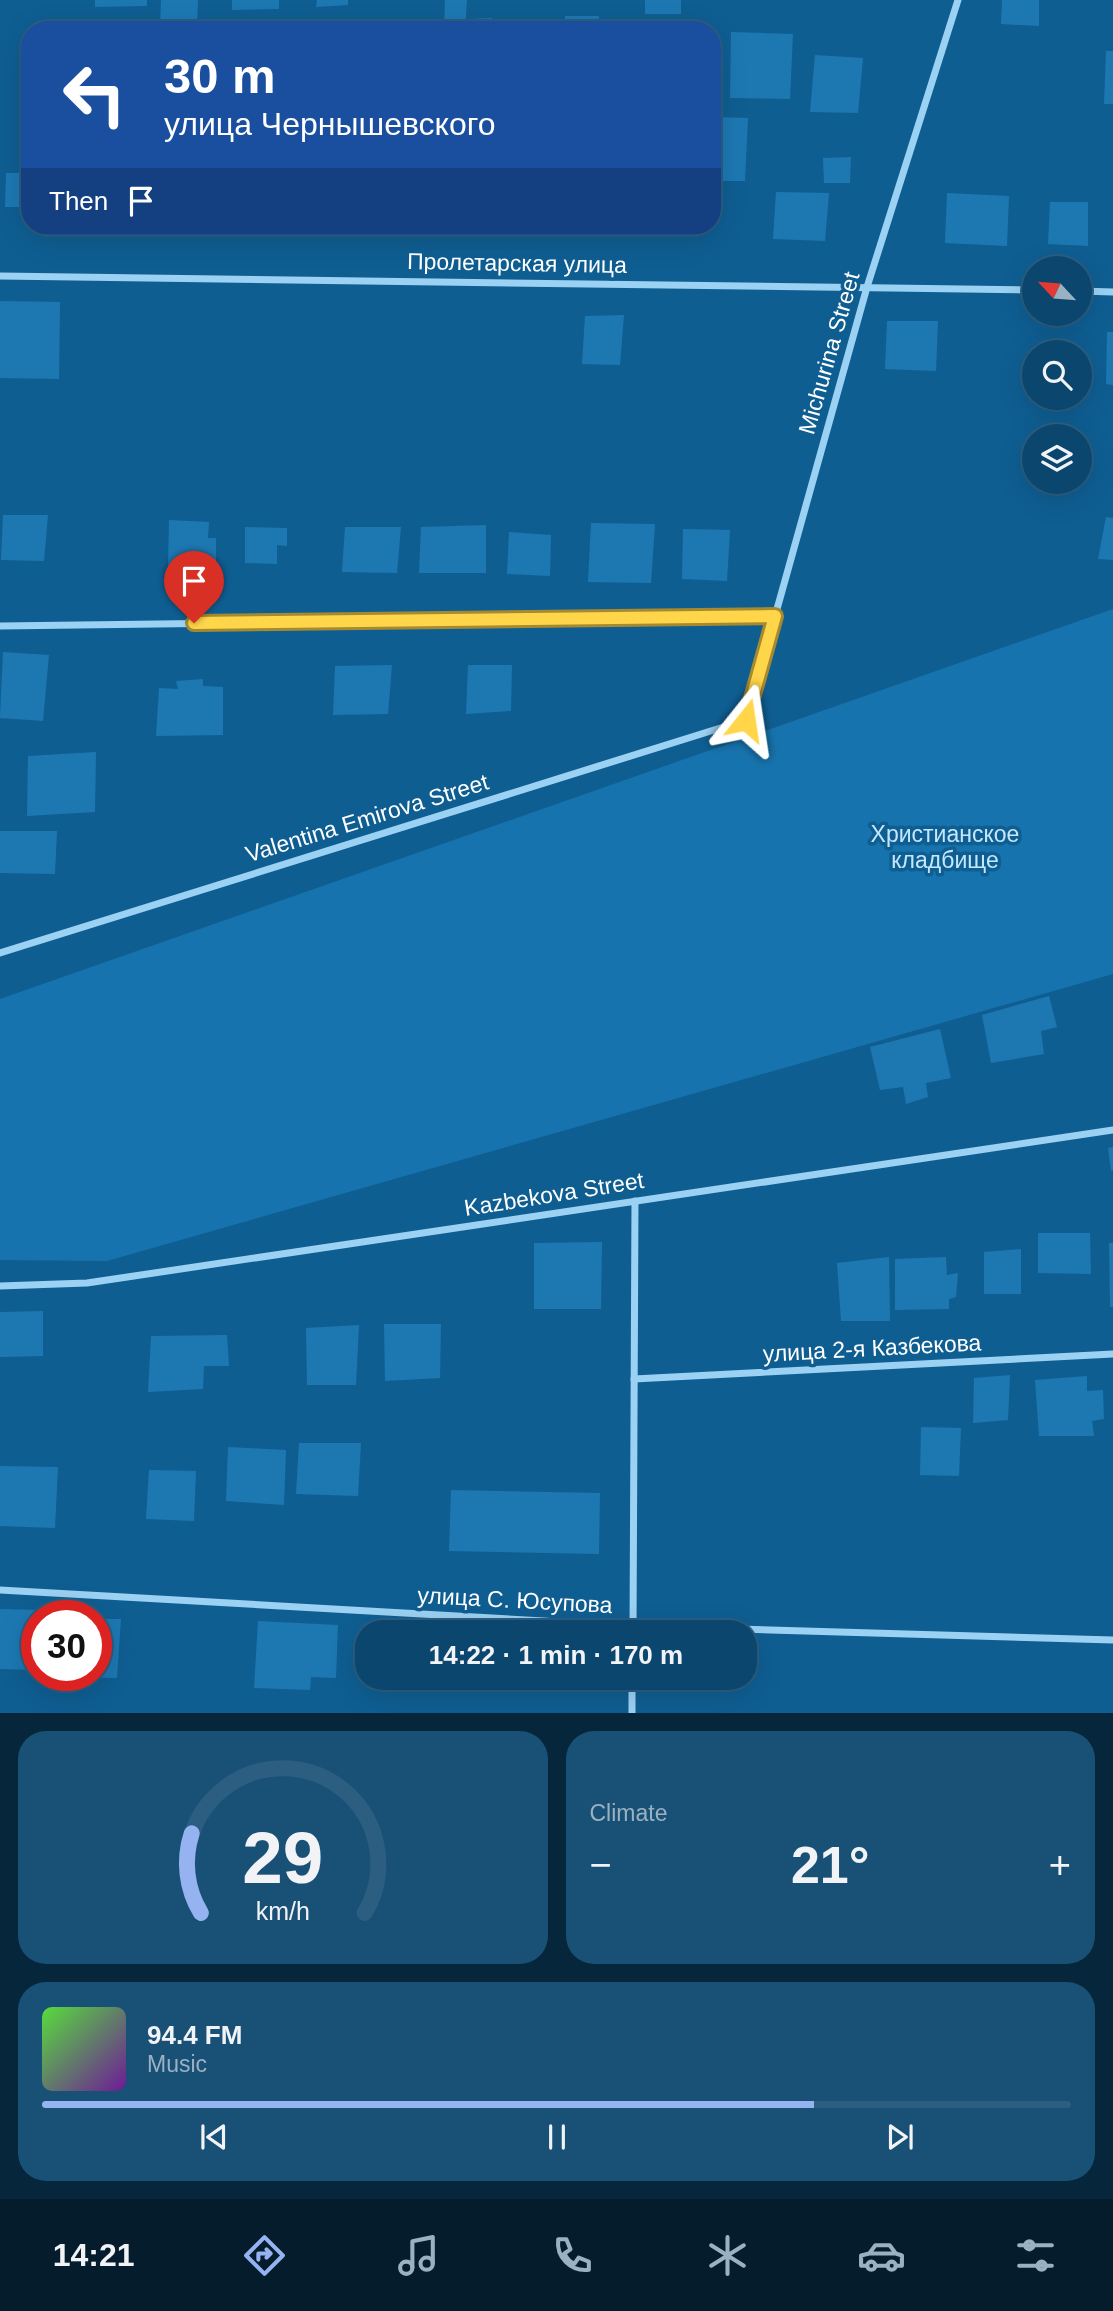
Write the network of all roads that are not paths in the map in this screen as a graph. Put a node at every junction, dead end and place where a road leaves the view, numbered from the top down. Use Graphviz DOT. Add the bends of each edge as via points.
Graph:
graph roads {
  1 [pos="958,0"];
  2 [pos="0,276"];
  3 [pos="867,287"];
  4 [pos="1022,290"];
  5 [pos="1092,291"];
  6 [pos="1113,292"];
  7 [pos="775,616"];
  8 [pos="0,626"];
  9 [pos="746,720"];
  10 [pos="0,953"];
  11 [pos="1113,1130"];
  12 [pos="635,1201"];
  13 [pos="0,1286"];
  14 [pos="1113,1354"];
  15 [pos="634,1380"];
  16 [pos="0,1590"];
  17 [pos="487,1620"];
  18 [pos="633,1620"];
  19 [pos="757,1632"];
  20 [pos="1113,1640"];
  21 [pos="632,1690"];
  22 [pos="632,1713"];
  1 -- 3 [label="street, Michurina Street"];
  2 -- 3 [label="street, Пролетарская улица"];
  3 -- 4 [label="street, Пролетарская улица"];
  3 -- 7 [label="street, Michurina Street"];
  5 -- 6 [label="street"];
  7 -- 8 [label="street"];
  7 -- 9 [label="street, Michurina Street"];
  9 -- 10 [label="street, Valentina Emirova Street"];
  11 -- 12 [label="street, Kazbekova Street"];
  12 -- 13 [label="street, Kazbekova Street" via="87,1283"];
  12 -- 15 [label="street"];
  14 -- 15 [label="street, улица 2-я Казбекова"];
  15 -- 18 [label="street"];
  16 -- 17 [label="street, улица С. Юсупова"];
  19 -- 20 [label="street, улица С. Юсупова"];
  21 -- 22 [label="street"];
}
